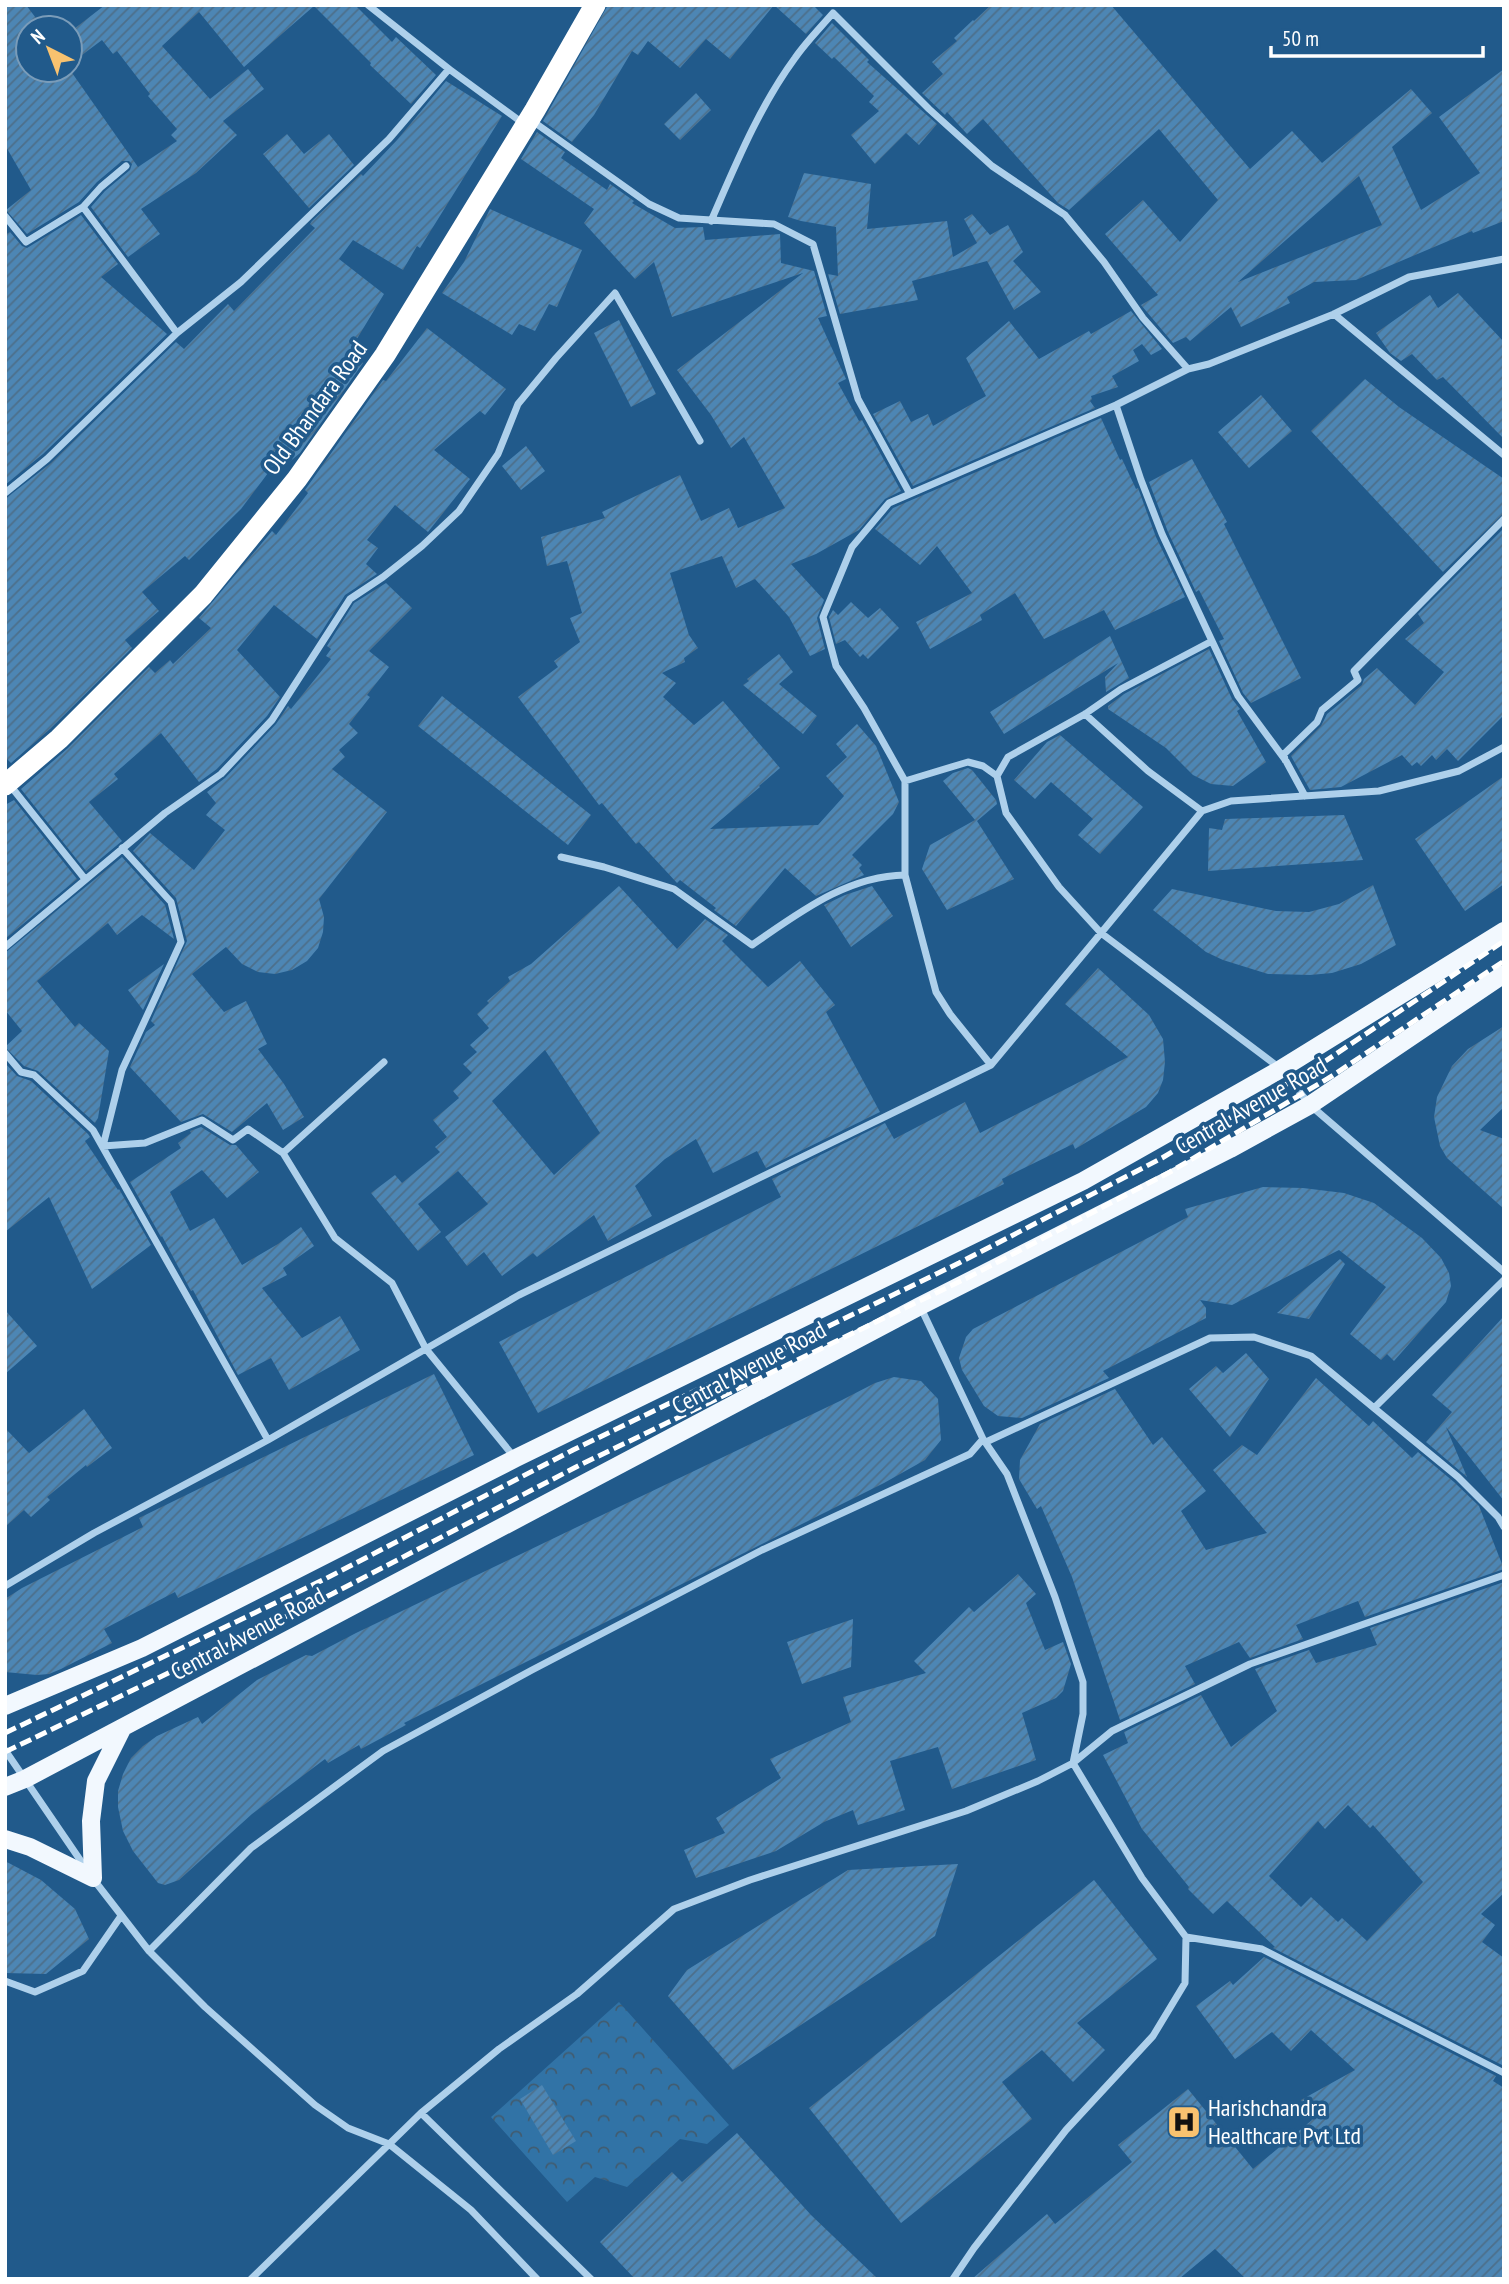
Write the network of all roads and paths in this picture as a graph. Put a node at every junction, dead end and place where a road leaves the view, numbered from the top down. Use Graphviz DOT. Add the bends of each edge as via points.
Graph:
graph roads {
  1 [pos="368,5"];
  2 [pos="595,5"];
  3 [pos="449,69"];
  4 [pos="527,122"];
  5 [pos="126,166"];
  6 [pos="83,207"];
  7 [pos="5,216"];
  8 [pos="711,221"];
  9 [pos="1504,259"];
  10 [pos="1334,314"];
  11 [pos="177,333"];
  12 [pos="1188,369"];
  13 [pos="1116,405"];
  14 [pos="700,441"];
  15 [pos="1504,455"];
  16 [pos="5,493"];
  17 [pos="910,494"];
  18 [pos="1504,519"];
  19 [pos="1212,641"];
  20 [pos="1085,714"];
  21 [pos="1504,747"];
  22 [pos="1286,761"];
  23 [pos="997,776"];
  24 [pos="905,780"];
  25 [pos="7,784"];
  26 [pos="1304,796"];
  27 [pos="1202,811"];
  28 [pos="122,848"];
  29 [pos="561,857"];
  30 [pos="905,875"];
  31 [pos="85,879"];
  32 [pos="1504,931"];
  33 [pos="1101,933"];
  34 [pos="5,947"];
  35 [pos="1504,974"];
  36 [pos="5,1053"];
  37 [pos="384,1062"];
  38 [pos="991,1065"];
  39 [pos="1281,1069"];
  40 [pos="1310,1104"];
  41 [pos="103,1146"];
  42 [pos="283,1153"];
  43 [pos="1504,1272"];
  44 [pos="1504,1280"];
  45 [pos="920,1306"];
  46 [pos="426,1349"];
  47 [pos="1374,1408"];
  48 [pos="268,1440"];
  49 [pos="984,1441"];
  50 [pos="516,1458"];
  51 [pos="1504,1527"];
  52 [pos="1504,1575"];
  53 [pos="5,1586"];
  54 [pos="5,1706"];
  55 [pos="123,1727"];
  56 [pos="5,1750"];
  57 [pos="1073,1763"];
  58 [pos="25,1779"];
  59 [pos="5,1787"];
  60 [pos="5,1839"];
  61 [pos="93,1878"];
  62 [pos="121,1916"];
  63 [pos="1186,1937"];
  64 [pos="149,1951"];
  65 [pos="5,1981"];
  66 [pos="1504,2073"];
  67 [pos="421,2113"];
  68 [pos="389,2144"];
  69 [pos="251,2279"];
  70 [pos="537,2279"];
  71 [pos="591,2279"];
  72 [pos="953,2279"];
  1 -- 3 [label="street"];
  2 -- 4 [label="highway, Old Bhandara Road"];
  3 -- 4 [label="street"];
  3 -- 11 [label="street" via="379,148 241,282"];
  4 -- 8 [label="street" via="649,204 679,218"];
  4 -- 25 [label="highway, Old Bhandara Road" via="385,355 297,479 203,595 59,740"];
  5 -- 6 [label="street"];
  6 -- 7 [label="street" via="26,242"];
  6 -- 11 [label="street"];
  8 -- 12 [label="street" via="764,108 795,58 833,13 992,166 1065,215"];
  8 -- 17 [label="street" via="774,224 813,244 858,399"];
  9 -- 10 [label="street" via="1409,277"];
  10 -- 12 [label="street"];
  10 -- 15 [label="street"];
  11 -- 16 [label="street" via="47,459"];
  12 -- 13 [label="street"];
  13 -- 17 [label="street"];
  13 -- 19 [label="street" via="1162,534"];
  14 -- 28 [label="street" via="615,293 519,404 498,454 459,511 422,546 349,599 272,720 221,774"];
  17 -- 24 [label="street" via="889,503 852,547 823,617 836,666"];
  18 -- 22 [label="street" via="1354,671 1358,680 1322,710 1317,722 1284,754"];
  19 -- 20 [label="street" via="1121,689"];
  19 -- 22 [label="street" via="1238,696"];
  20 -- 23 [label="street" via="1008,757"];
  20 -- 27 [label="street" via="1148,771"];
  21 -- 26 [label="street" via="1459,771 1379,791"];
  22 -- 26 [label="street"];
  23 -- 24 [label="street" via="968,762"];
  23 -- 33 [label="street" via="1006,813 1059,887"];
  24 -- 30 [label="street"];
  25 -- 31 [label="street"];
  26 -- 27 [label="street" via="1231,801"];
  27 -- 33 [label="street"];
  28 -- 31 [label="street"];
  28 -- 41 [label="street" via="171,902 181,942 122,1070"];
  29 -- 30 [label="street" via="674,889 752,946 822,897 883,876"];
  30 -- 38 [label="street" via="936,992"];
  31 -- 34 [label="street"];
  32 -- 39 [label="main road, Central Avenue Road"];
  33 -- 38 [label="street"];
  33 -- 39 [label="street"];
  35 -- 40 [label="main road, Central Avenue Road"];
  36 -- 41 [label="street" via="21,1072 34,1075 93,1130"];
  37 -- 42 [label="street"];
  38 -- 46 [label="street" via="519,1295"];
  39 -- 40 [label="street"];
  39 -- 50 [label="main road, Central Avenue Road" via="1083,1181"];
  40 -- 43 [label="street"];
  40 -- 45 [label="main road, Central Avenue Road"];
  41 -- 42 [label="street" via="145,1143 202,1120 233,1140 248,1129"];
  41 -- 48 [label="street"];
  42 -- 46 [label="street" via="335,1238 391,1283"];
  44 -- 47 [label="street"];
  45 -- 49 [label="street"];
  45 -- 55 [label="main road, Central Avenue Road"];
  46 -- 48 [label="street"];
  46 -- 50 [label="street"];
  47 -- 49 [label="street" via="1311,1356 1254,1337 1210,1338"];
  47 -- 51 [label="street" via="1458,1477"];
  48 -- 53 [label="street"];
  49 -- 57 [label="street" via="1007,1474 1083,1682 1083,1714"];
  49 -- 64 [label="street" via="970,1454 762,1550 383,1751 251,1848"];
  50 -- 54 [label="main road, Central Avenue Road" via="142,1648"];
  52 -- 57 [label="street" via="1250,1664 1112,1731"];
  55 -- 58 [label="main road, Central Avenue Road"];
  55 -- 61 [label="main road" via="96,1781 90,1821"];
  56 -- 58 [label="street"];
  57 -- 63 [label="street" via="1142,1878"];
  57 -- 67 [label="street" via="966,1811 674,1909 577,1994 499,2049"];
  58 -- 59 [label="main road, Central Avenue Road"];
  58 -- 61 [label="street"];
  60 -- 61 [label="main road"];
  61 -- 62 [label="street"];
  62 -- 64 [label="street"];
  62 -- 65 [label="street" via="83,1971 35,1992"];
  63 -- 66 [label="street" via="1262,1948"];
  63 -- 72 [label="street" via="1185,1983 1153,2036 1066,2130"];
  64 -- 68 [label="street" via="315,2105 348,2128"];
  67 -- 68 [label="street"];
  67 -- 71 [label="street"];
  68 -- 69 [label="street"];
  68 -- 70 [label="street" via="471,2210"];
}
